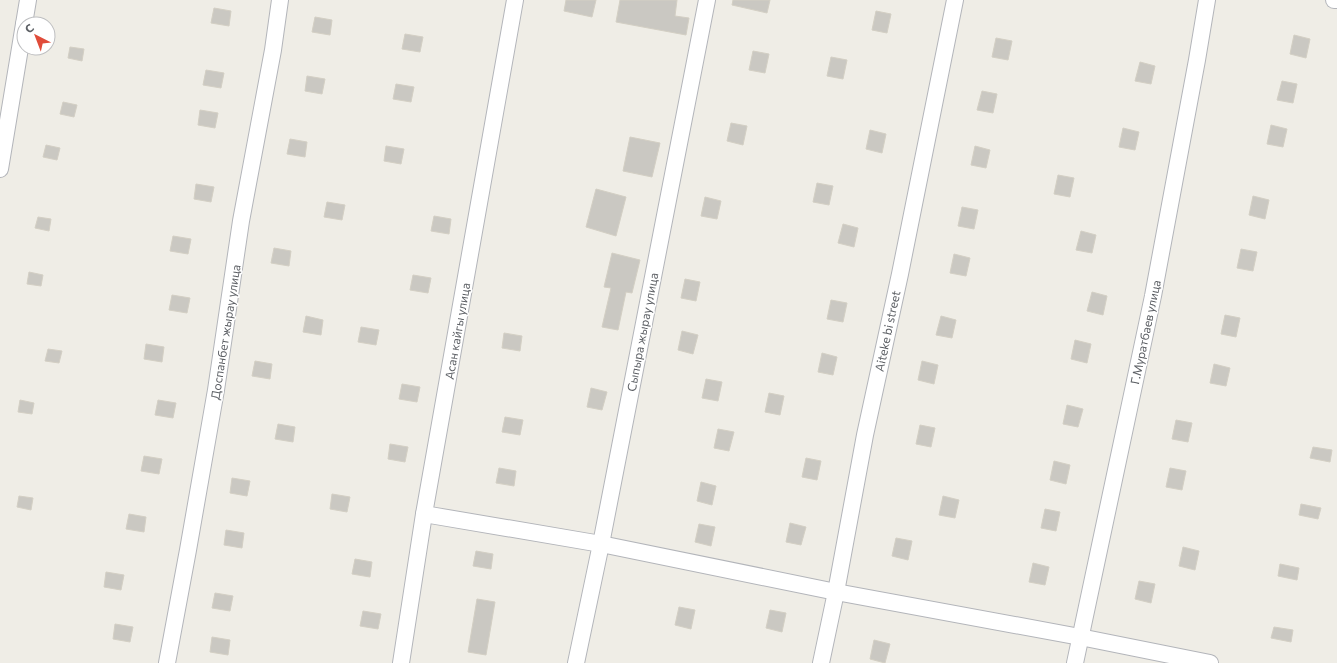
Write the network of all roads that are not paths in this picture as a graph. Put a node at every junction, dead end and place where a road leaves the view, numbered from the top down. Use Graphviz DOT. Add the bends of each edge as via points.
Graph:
graph roads {
  1 [pos="28,0"];
  2 [pos="280,0"];
  3 [pos="515,0"];
  4 [pos="707,0"];
  5 [pos="955,0"];
  6 [pos="1206,0"];
  7 [pos="1334,0"];
  8 [pos="1337,0"];
  9 [pos="25,16"];
  10 [pos="19,56"];
  11 [pos="0,169"];
  12 [pos="424,514"];
  13 [pos="601,544"];
  14 [pos="836,592"];
  15 [pos="1080,637"];
  16 [pos="167,663"];
  17 [pos="401,663"];
  18 [pos="576,663"];
  19 [pos="821,663"];
  20 [pos="1075,663"];
  21 [pos="1210,663"];
  1 -- 9 [label="street"];
  2 -- 16 [label="street, Доспанбет жырау улица"];
  3 -- 12 [label="street, Асан кайгы улица"];
  4 -- 13 [label="street, Сыпыра жырау улица"];
  5 -- 14 [label="street, Aiteke bi street" via="865,435"];
  6 -- 15 [label="street, Г.Муратбаев улица" via="1153,296"];
  7 -- 8 [label="street"];
  10 -- 11 [label="street"];
  12 -- 13 [label="street"];
  12 -- 17 [label="street, Асан кайгы улица"];
  13 -- 14 [label="street"];
  13 -- 18 [label="street, Сыпыра жырау улица"];
  14 -- 15 [label="street"];
  14 -- 19 [label="street, Aiteke bi street"];
  15 -- 20 [label="street, Г.Муратбаев улица"];
  15 -- 21 [label="street"];
}
